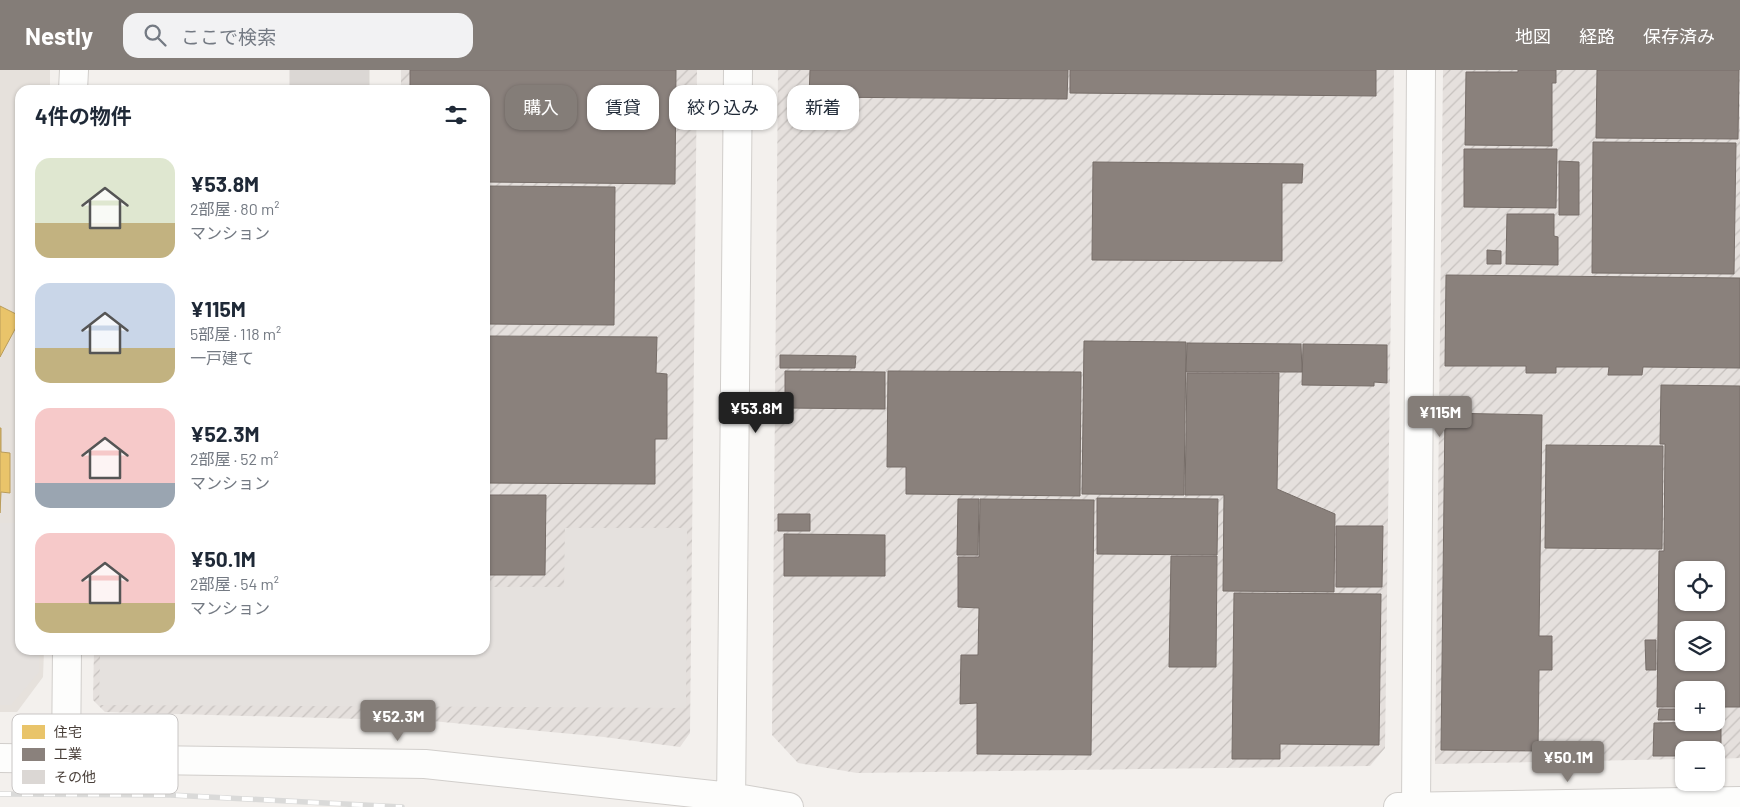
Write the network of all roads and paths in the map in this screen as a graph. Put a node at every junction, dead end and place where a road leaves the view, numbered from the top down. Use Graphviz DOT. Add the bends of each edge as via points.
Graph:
graph roads {
  1 [pos="74,70"];
  2 [pos="738,70"];
  3 [pos="1421,70"];
  4 [pos="74,85"];
  5 [pos="67,655"];
  6 [pos="66,714"];
  7 [pos="178,760"];
  8 [pos="1740,801"];
  9 [pos="731,802"];
  10 [pos="789,807"];
  11 [pos="1398,807"];
  12 [pos="1416,807"];
  1 -- 4 [label="street"];
  2 -- 9 [label="street"];
  3 -- 12 [label="street"];
  5 -- 6 [label="street"];
  7 -- 9 [label="street" via="425,764"];
  8 -- 12 [label="street"];
  9 -- 10 [label="street"];
  11 -- 12 [label="street"];
}
